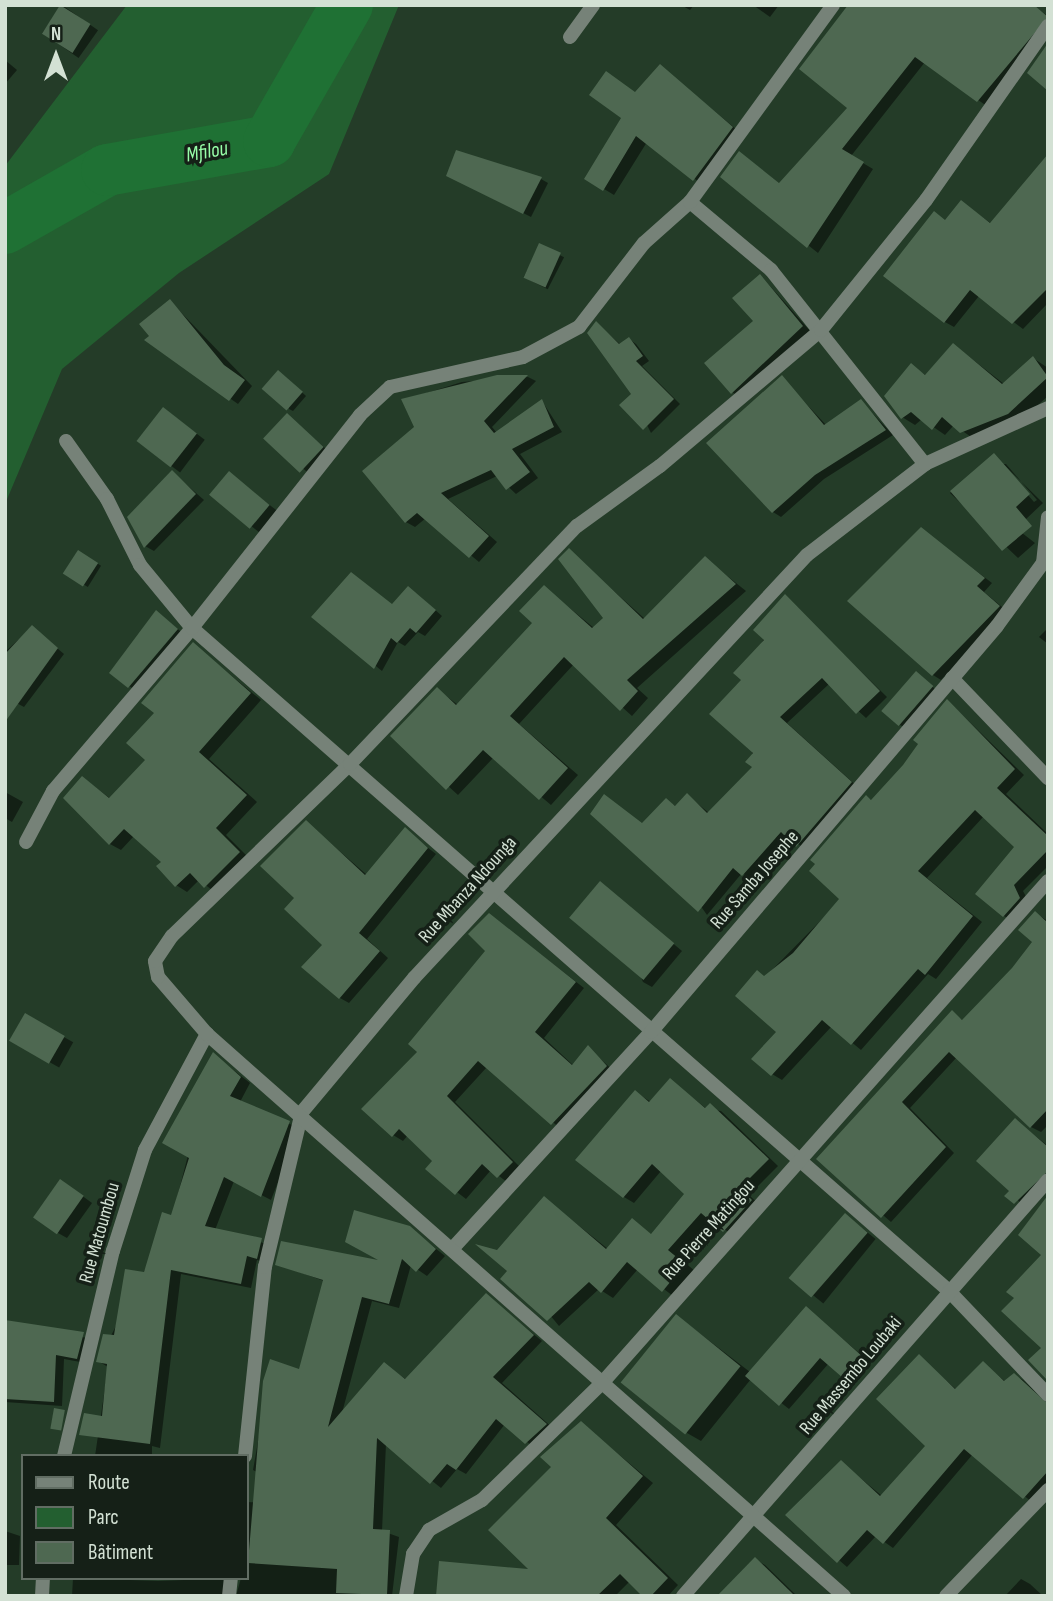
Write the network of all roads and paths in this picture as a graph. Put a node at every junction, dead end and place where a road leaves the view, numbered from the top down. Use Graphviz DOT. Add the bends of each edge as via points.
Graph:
graph roads {
  1 [pos="593,5"];
  2 [pos="833,5"];
  3 [pos="1048,26"];
  4 [pos="570,37"];
  5 [pos="690,202"];
  6 [pos="821,330"];
  7 [pos="1048,408"];
  8 [pos="66,441"];
  9 [pos="925,464"];
  10 [pos="1048,517"];
  11 [pos="1045,563"];
  12 [pos="192,628"];
  13 [pos="952,678"];
  14 [pos="350,764"];
  15 [pos="1048,778"];
  16 [pos="26,842"];
  17 [pos="1048,881"];
  18 [pos="496,888"];
  19 [pos="651,1032"];
  20 [pos="207,1034"];
  21 [pos="302,1112"];
  22 [pos="798,1161"];
  23 [pos="1048,1180"];
  24 [pos="453,1248"];
  25 [pos="949,1290"];
  26 [pos="603,1382"];
  27 [pos="1048,1395"];
  28 [pos="65,1454"];
  29 [pos="245,1454"];
  30 [pos="1048,1490"];
  31 [pos="756,1516"];
  32 [pos="406,1596"];
  33 [pos="683,1596"];
  34 [pos="844,1596"];
  35 [pos="946,1596"];
  1 -- 4 [label="street"];
  2 -- 5 [label="street"];
  3 -- 6 [label="street" via="926,200"];
  5 -- 6 [label="street" via="771,270"];
  5 -- 12 [label="street" via="644,243 579,327 523,357 390,387 360,415"];
  6 -- 9 [label="street"];
  6 -- 14 [label="street" via="660,467 577,526"];
  7 -- 9 [label="street, Rue Mbanza Ndounga"];
  8 -- 12 [label="street" via="107,499 140,565"];
  9 -- 18 [label="street, Rue Mbanza Ndounga" via="807,555"];
  10 -- 11 [label="street, Rue Samba Josephe"];
  11 -- 13 [label="street, Rue Samba Josephe"];
  12 -- 14 [label="street"];
  12 -- 16 [label="street" via="53,791"];
  13 -- 15 [label="street"];
  13 -- 19 [label="street, Rue Samba Josephe"];
  14 -- 18 [label="street"];
  14 -- 20 [label="street" via="161,947 158,976"];
  17 -- 22 [label="street, Rue Pierre Matingou"];
  18 -- 19 [label="street"];
  18 -- 21 [label="street, Rue Mbanza Ndounga"];
  19 -- 22 [label="street"];
  19 -- 24 [label="street, Rue Samba Josephe"];
  20 -- 21 [label="street"];
  20 -- 28 [label="street, Rue Matoumbou" via="145,1150 113,1251"];
  21 -- 24 [label="street"];
  21 -- 29 [label="street, Rue Mbanza Ndounga" via="265,1267"];
  22 -- 25 [label="street"];
  22 -- 26 [label="street, Rue Pierre Matingou"];
  23 -- 25 [label="street, Rue Massembo Loubaki"];
  24 -- 26 [label="street"];
  25 -- 27 [label="street"];
  25 -- 31 [label="street, Rue Massembo Loubaki"];
  26 -- 31 [label="street"];
  26 -- 32 [label="street, Rue Pierre Matingou" via="482,1500 429,1530 413,1554"];
  30 -- 35 [label="street"];
  31 -- 33 [label="street, Rue Massembo Loubaki"];
  31 -- 34 [label="street"];
}
